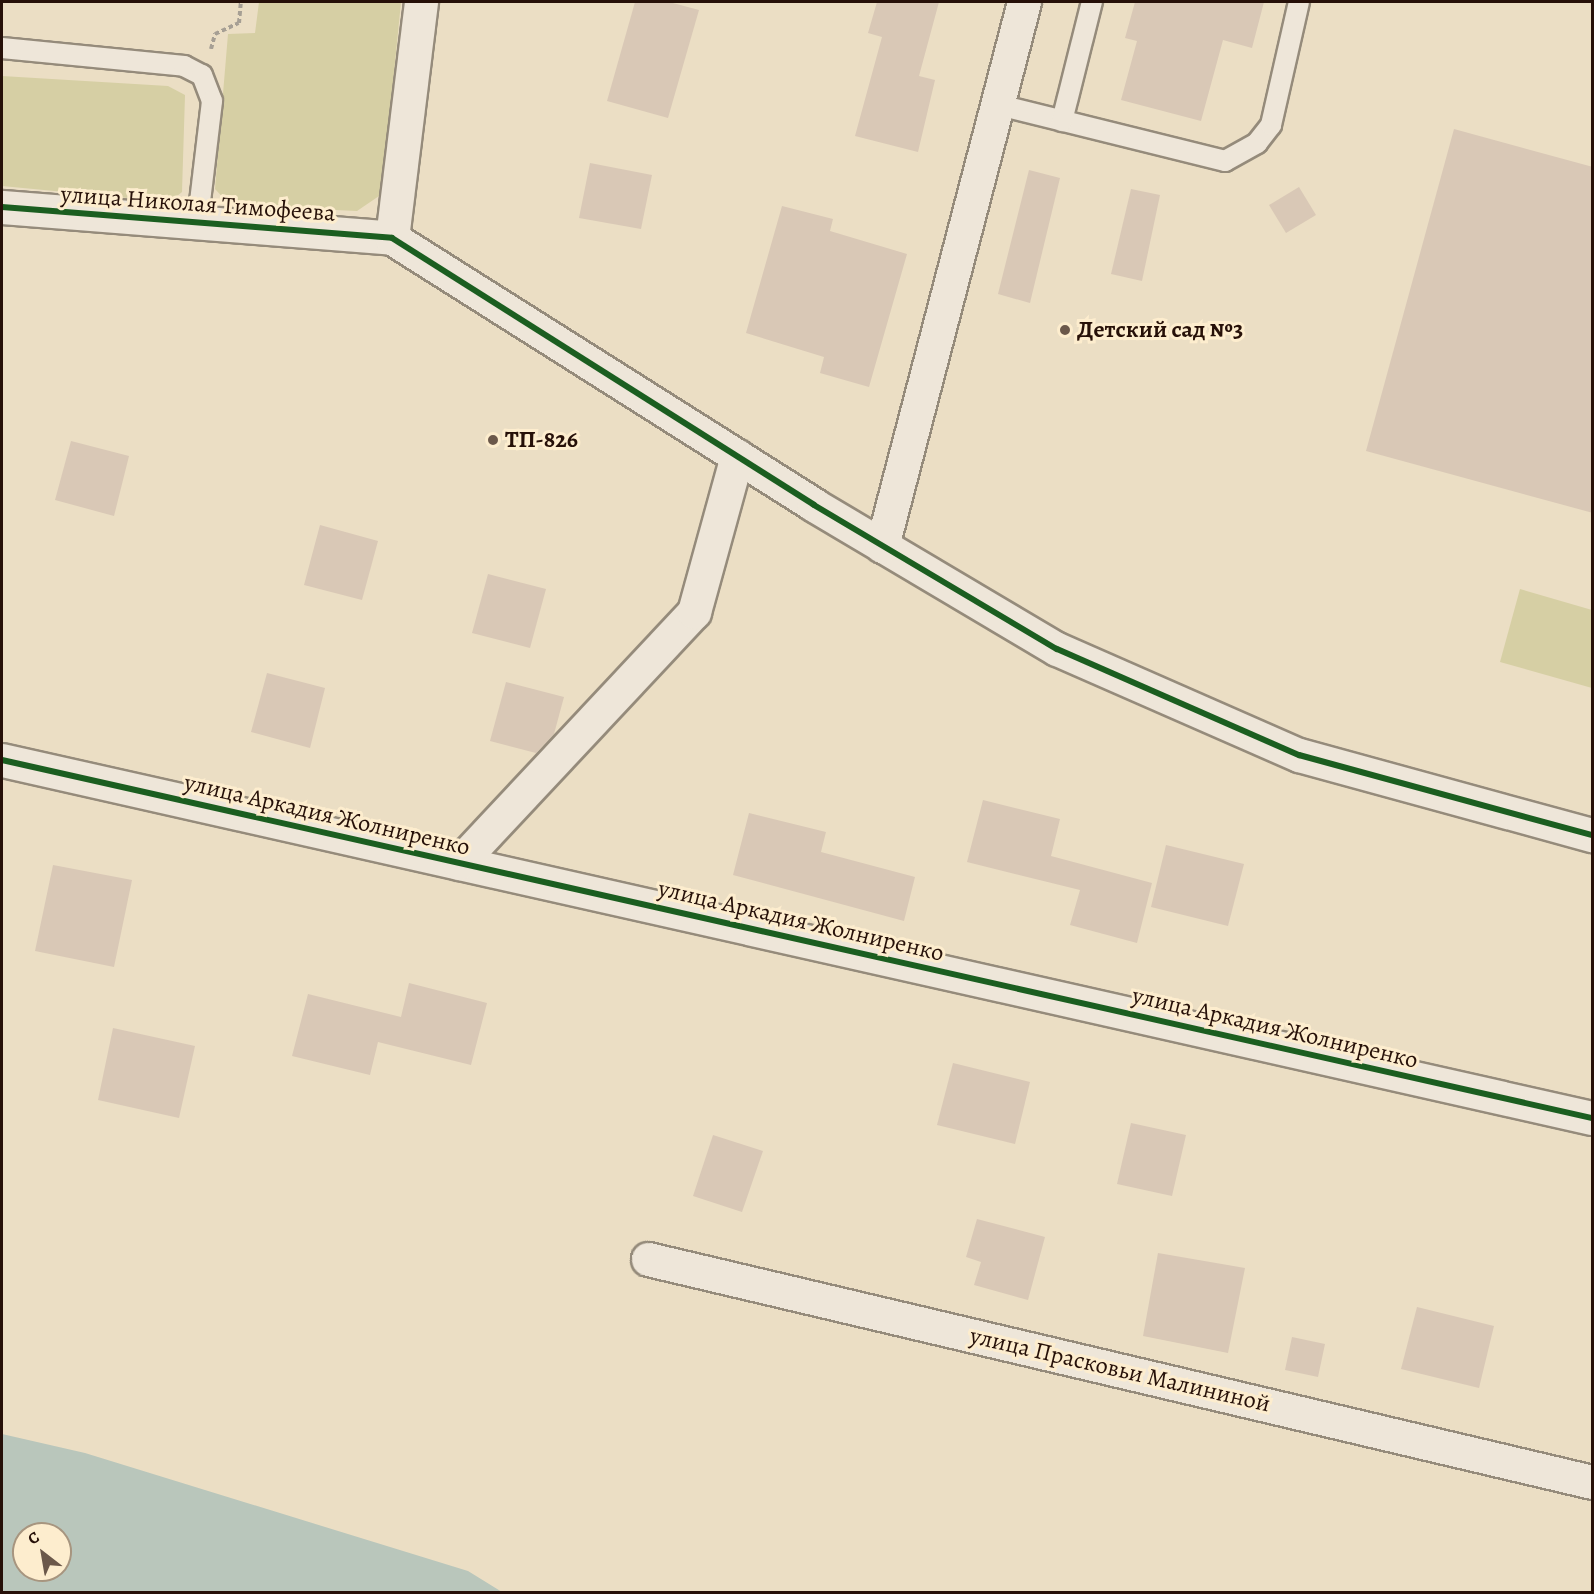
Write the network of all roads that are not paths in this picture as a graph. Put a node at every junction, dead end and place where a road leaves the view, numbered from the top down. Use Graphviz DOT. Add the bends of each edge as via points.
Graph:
graph roads {
  1 [pos="421,2"];
  2 [pos="1024,2"];
  3 [pos="1092,2"];
  4 [pos="1299,2"];
  5 [pos="2,48"];
  6 [pos="999,105"];
  7 [pos="1062,120"];
  8 [pos="2,207"];
  9 [pos="198,219"];
  10 [pos="392,238"];
  11 [pos="737,456"];
  12 [pos="882,546"];
  13 [pos="2,760"];
  14 [pos="1593,835"];
  15 [pos="459,863"];
  16 [pos="1593,1118"];
  17 [pos="648,1259"];
  18 [pos="1593,1482"];
  1 -- 10 [label="street"];
  2 -- 6 [label="street"];
  3 -- 7 [label="lane"];
  4 -- 7 [label="lane" via="1271,125 1257,144 1224,161"];
  5 -- 9 [label="lane" via="184,66 202,75 212,101"];
  6 -- 7 [label="lane"];
  6 -- 12 [label="street"];
  8 -- 9 [label="street, улица Николая Тимофеева"];
  9 -- 10 [label="street, улица Николая Тимофеева"];
  10 -- 11 [label="street"];
  11 -- 12 [label="street"];
  11 -- 15 [label="street, улица Аркадия Жолниренко" via="694,612"];
  12 -- 14 [label="street" via="1058,649 1299,755"];
  13 -- 15 [label="street, улица Аркадия Жолниренко"];
  15 -- 16 [label="street, улица Аркадия Жолниренко"];
  17 -- 18 [label="street, улица Прасковьи Малининой"];
}
